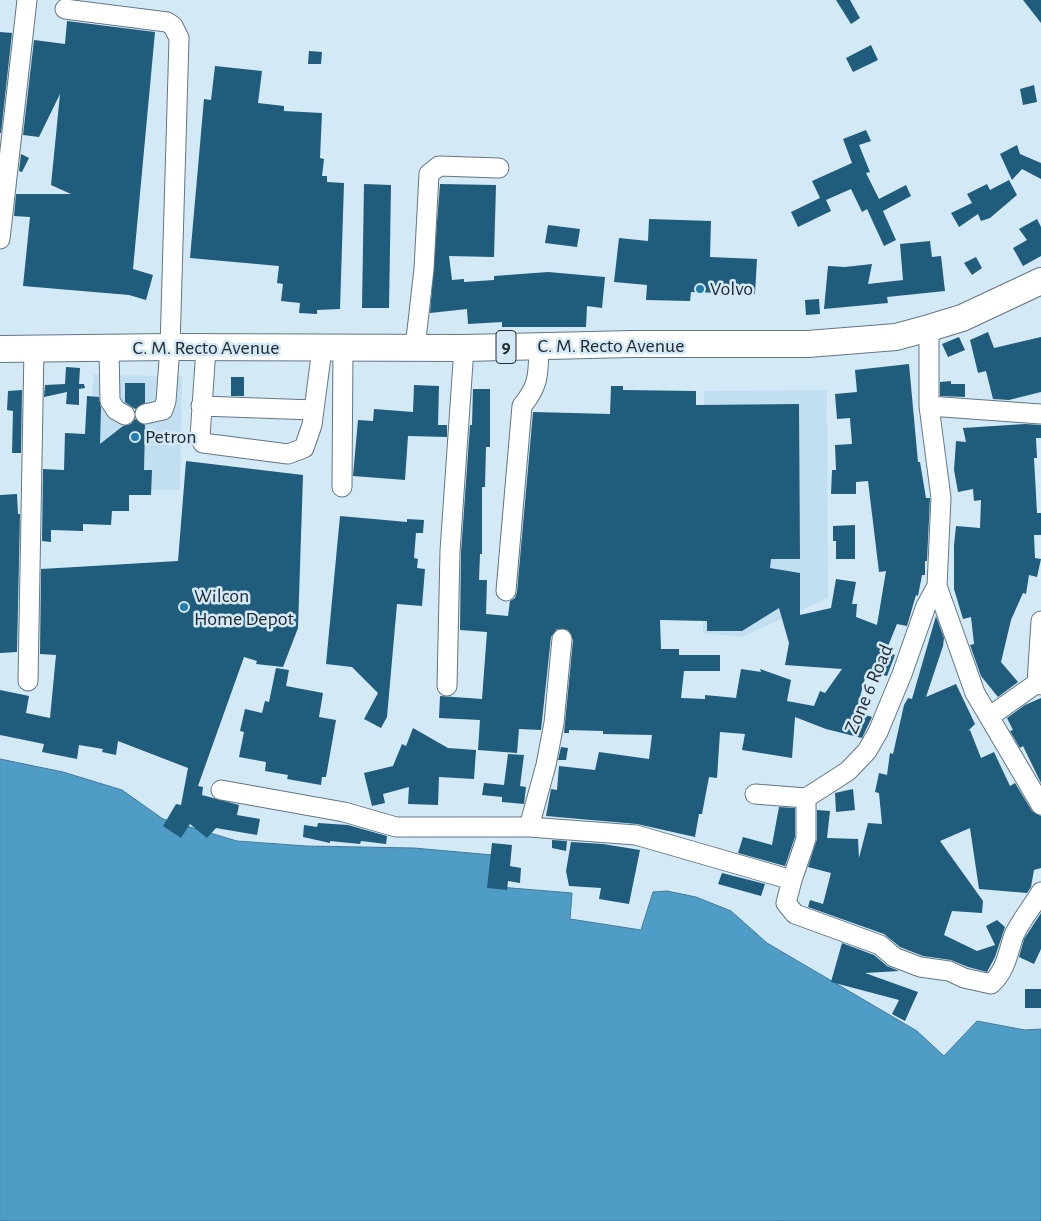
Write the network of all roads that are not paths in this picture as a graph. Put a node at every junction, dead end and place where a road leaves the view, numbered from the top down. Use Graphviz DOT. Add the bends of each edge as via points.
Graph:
graph roads {
  1 [pos="27,0"];
  2 [pos="65,9"];
  3 [pos="499,168"];
  4 [pos="2,181"];
  5 [pos="0,239"];
  6 [pos="1041,281"];
  7 [pos="1041,287"];
  8 [pos="1004,300"];
  9 [pos="929,328"];
  10 [pos="170,346"];
  11 [pos="539,346"];
  12 [pos="109,348"];
  13 [pos="206,348"];
  14 [pos="415,348"];
  15 [pos="464,348"];
  16 [pos="0,349"];
  17 [pos="34,349"];
  18 [pos="332,349"];
  19 [pos="201,406"];
  20 [pos="930,406"];
  21 [pos="314,410"];
  22 [pos="125,414"];
  23 [pos="145,414"];
  24 [pos="1041,414"];
  25 [pos="342,486"];
  26 [pos="937,586"];
  27 [pos="506,591"];
  28 [pos="1041,621"];
  29 [pos="562,639"];
  30 [pos="28,681"];
  31 [pos="1039,684"];
  32 [pos="447,686"];
  33 [pos="989,717"];
  34 [pos="221,790"];
  35 [pos="755,794"];
  36 [pos="806,798"];
  37 [pos="1041,806"];
  38 [pos="529,827"];
  39 [pos="792,880"];
  40 [pos="1041,892"];
  1 -- 4 [label="street"];
  2 -- 10 [label="street" via="167,22 173,26 178,38"];
  3 -- 14 [label="street" via="439,166 429,174 424,269"];
  4 -- 5 [label="street"];
  6 -- 8 [label="highway, C. M. Recto Avenue / 9"];
  7 -- 8 [label="highway, C. M. Recto Avenue / 9"];
  8 -- 9 [label="highway, C. M. Recto Avenue / 9"];
  9 -- 11 [label="highway, C. M. Recto Avenue / 9" via="896,337 808,344"];
  9 -- 20 [label="street, Zone 6 Road"];
  10 -- 12 [label="highway, C. M. Recto Avenue / 9"];
  10 -- 13 [label="highway, C. M. Recto Avenue / 9"];
  10 -- 23 [label="street" via="163,410"];
  11 -- 15 [label="highway, C. M. Recto Avenue / 9"];
  11 -- 27 [label="street" via="538,381 522,406"];
  12 -- 17 [label="highway, C. M. Recto Avenue / 9"];
  12 -- 22 [label="street" via="110,401 116,410"];
  13 -- 18 [label="highway, C. M. Recto Avenue / 9"];
  13 -- 19 [label="street"];
  14 -- 15 [label="highway, C. M. Recto Avenue / 9"];
  14 -- 18 [label="highway, C. M. Recto Avenue / 9"];
  15 -- 32 [label="street" via="450,551"];
  16 -- 17 [label="highway, C. M. Recto Avenue / 9"];
  17 -- 30 [label="street"];
  18 -- 21 [label="street"];
  18 -- 25 [label="street"];
  19 -- 21 [label="street"];
  19 -- 21 [label="street" via="200,437 203,443 288,454 304,448"];
  20 -- 24 [label="street"];
  20 -- 26 [label="street, Zone 6 Road" via="941,498"];
  26 -- 33 [label="street" via="960,658 974,693"];
  26 -- 36 [label="street, Zone 6 Road" via="867,751 848,772"];
  28 -- 31 [label="street"];
  29 -- 38 [label="street" via="554,723"];
  31 -- 33 [label="street"];
  33 -- 37 [label="street"];
  34 -- 38 [label="street" via="344,812 385,826"];
  35 -- 36 [label="street"];
  36 -- 39 [label="street" via="806,839"];
  38 -- 39 [label="street" via="636,835"];
  39 -- 40 [label="street" via="786,903 795,914 880,945 894,957 920,967 949,971 991,984 998,978 1015,934"];
}
